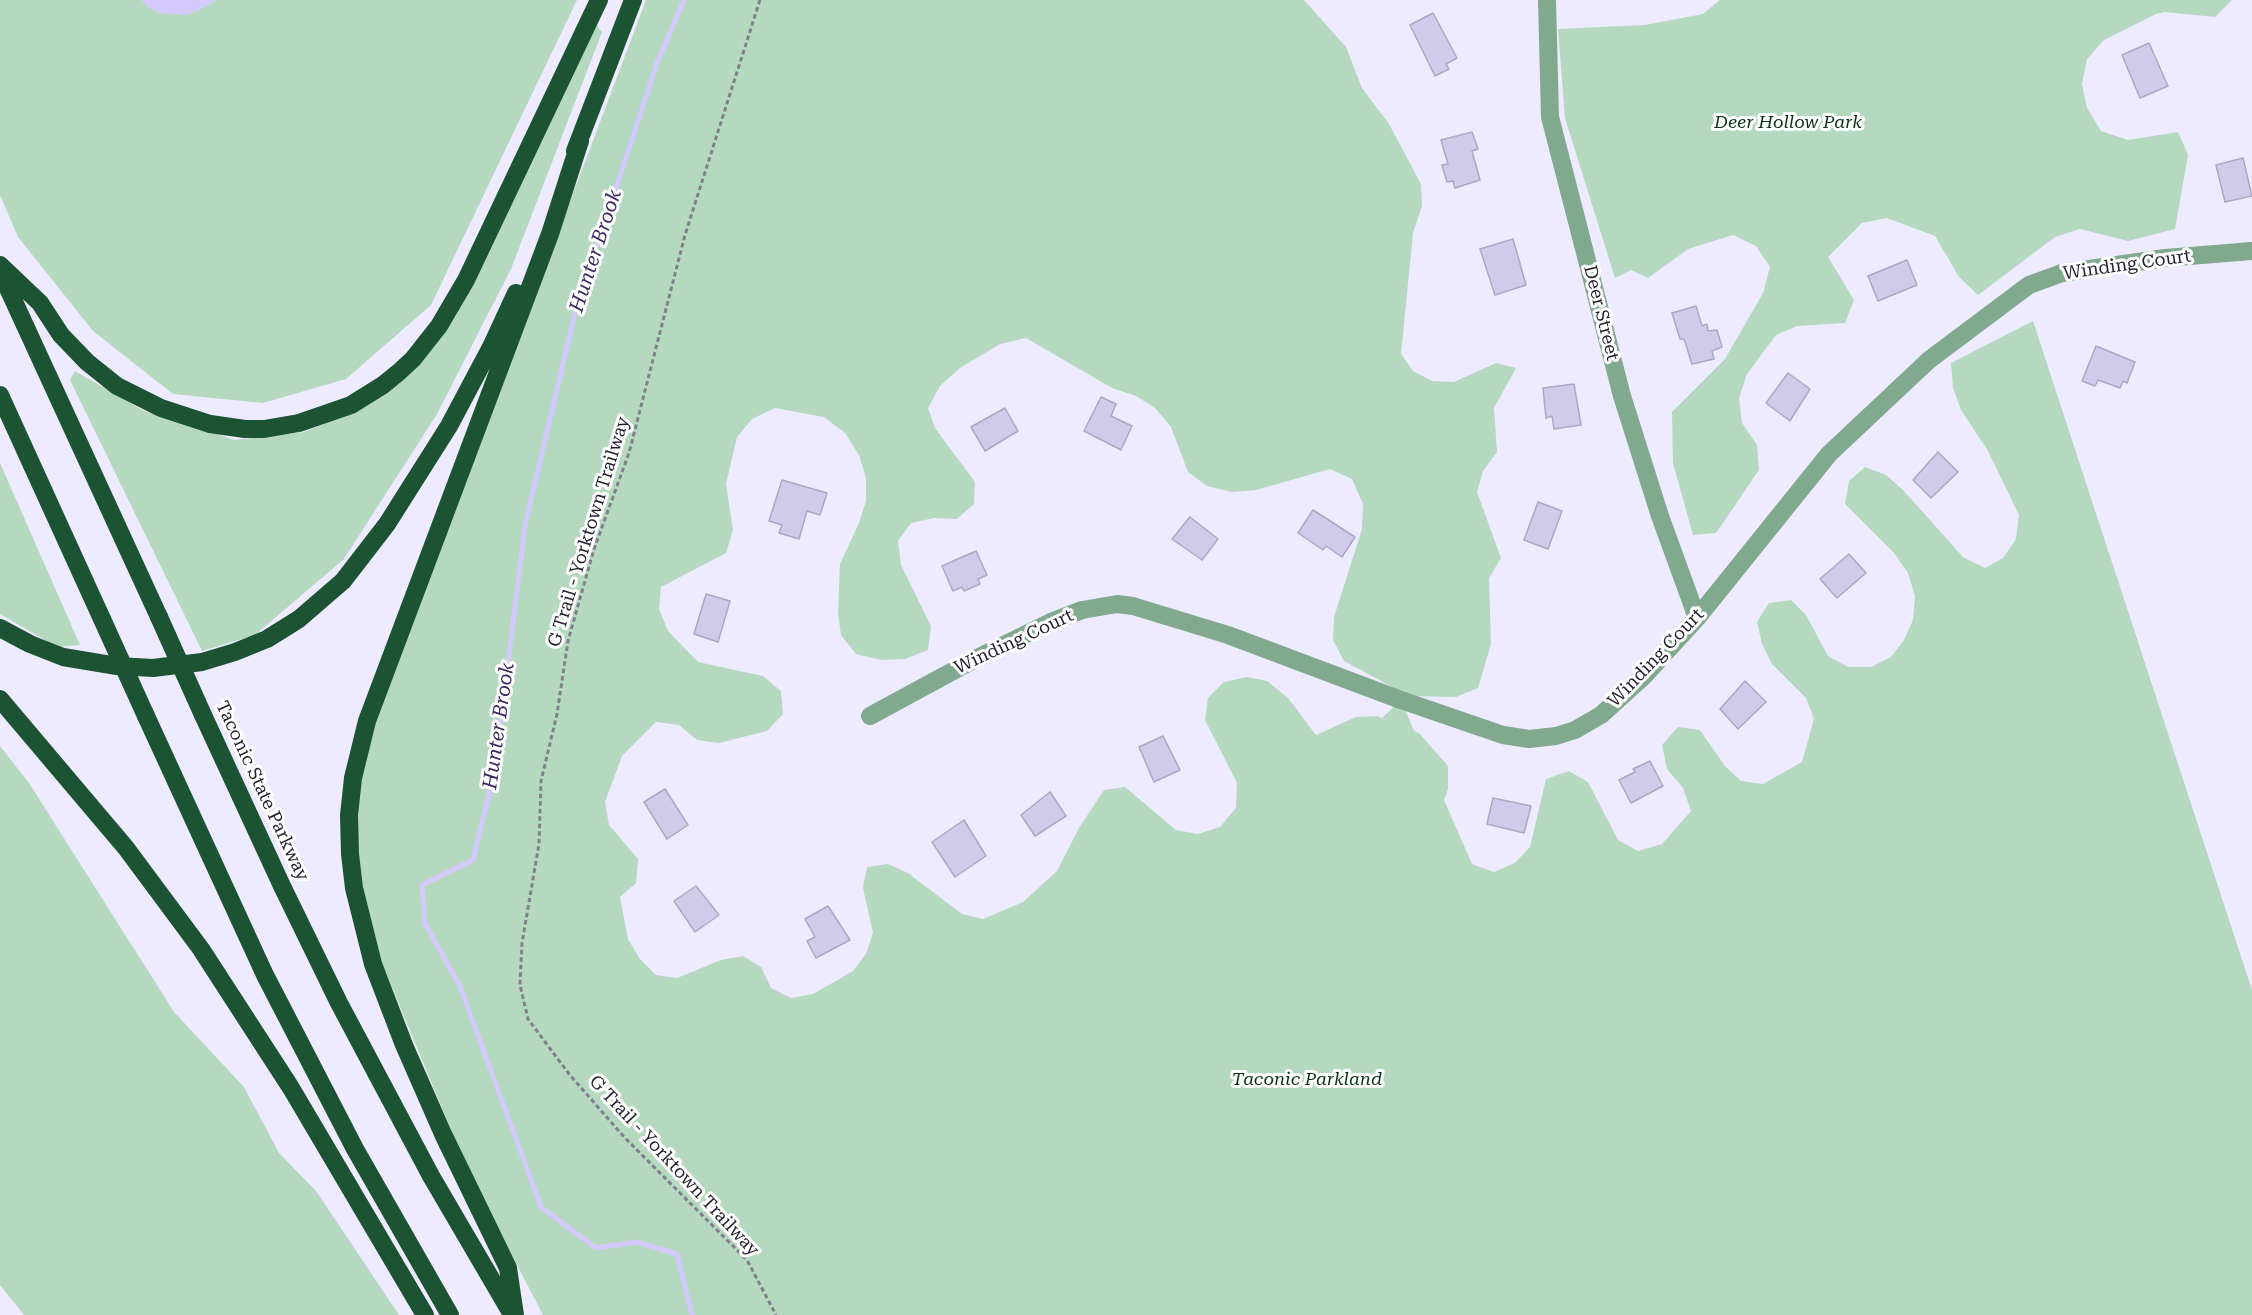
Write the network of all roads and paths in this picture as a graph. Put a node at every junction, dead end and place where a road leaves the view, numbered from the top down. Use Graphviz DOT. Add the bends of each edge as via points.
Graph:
graph roads {
  1 [pos="599,0"];
  2 [pos="633,0"];
  3 [pos="760,0"];
  4 [pos="1547,0"];
  5 [pos="580,141"];
  6 [pos="2252,251"];
  7 [pos="0,265"];
  8 [pos="0,271"];
  9 [pos="0,395"];
  10 [pos="1697,618"];
  11 [pos="0,628"];
  12 [pos="0,699"];
  13 [pos="870,716"];
  14 [pos="425,1315"];
  15 [pos="450,1315"];
  16 [pos="514,1315"];
  17 [pos="776,1315"];
  1 -- 7 [label="highway" via="466,280 440,326 399,372 351,405 299,423 264,429 210,424 161,408 117,386 87,362 40,303"];
  2 -- 5 [label="highway"];
  3 -- 17 [label="path, G Trail - Yorktown Trailway" via="685,235 629,453 594,549 568,641 557,714 541,781 539,844 522,943 520,985 528,1019 569,1074 625,1138 747,1260"];
  4 -- 10 [label="street, Deer Street" via="1552,128 1622,396"];
  5 -- 11 [label="highway" via="509,309 454,417 372,546 328,596 299,619 251,646 218,658 170,667 117,666 63,657"];
  5 -- 16 [label="highway" via="540,260 371,711 357,760 350,815 354,888 374,964 442,1134 508,1268"];
  6 -- 10 [label="street, Winding Court" via="2165,258 2062,273 2029,285 1929,360 1829,454"];
  8 -- 16 [label="highway, Taconic State Parkway, bridge" via="339,1003 426,1166"];
  9 -- 15 [label="highway, bridge" via="294,1033"];
  10 -- 13 [label="street, Winding Court" via="1645,675 1601,715 1556,736 1529,739 1503,735 1228,635 1117,604 1082,610 1050,622"];
  12 -- 14 [label="highway" via="126,848 208,958 291,1088"];
}
